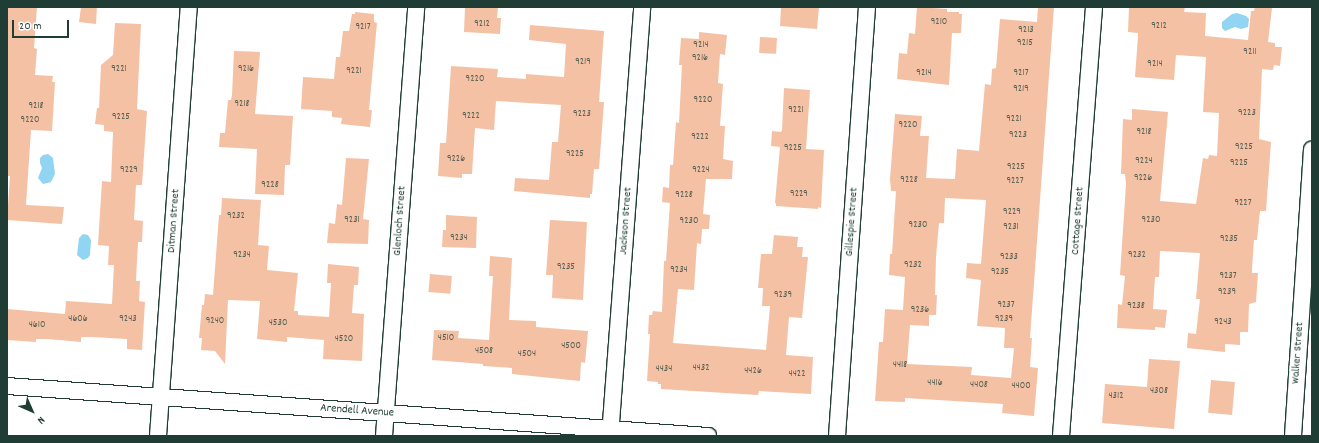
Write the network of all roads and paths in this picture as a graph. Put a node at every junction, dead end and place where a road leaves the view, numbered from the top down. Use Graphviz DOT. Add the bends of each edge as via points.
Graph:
graph roads {
  1 [pos="189,7"];
  2 [pos="416,7"];
  3 [pos="642,7"];
  4 [pos="867,7"];
  5 [pos="1094,7"];
  6 [pos="1312,150"];
  7 [pos="7,386"];
  8 [pos="161,397"];
  9 [pos="385,413"];
  10 [pos="610,432"];
  11 [pos="158,436"];
  12 [pos="384,436"];
  13 [pos="708,436"];
  14 [pos="837,436"];
  15 [pos="1061,436"];
  16 [pos="1293,436"];
  1 -- 8 [label="street, Ditman Street"];
  2 -- 9 [label="street, Glenloch Street"];
  3 -- 10 [label="street, Jackson Street"];
  4 -- 14 [label="street, Gillespie Street"];
  5 -- 15 [label="street, Cottage Street"];
  6 -- 16 [label="street, Walker Street"];
  7 -- 8 [label="street, Arendell Avenue"];
  8 -- 9 [label="street, Arendell Avenue"];
  8 -- 11 [label="street, Ditman Street"];
  9 -- 10 [label="street, Arendell Avenue"];
  9 -- 12 [label="street, Glenloch Street"];
  10 -- 13 [label="street, Arendell Avenue"];
}
